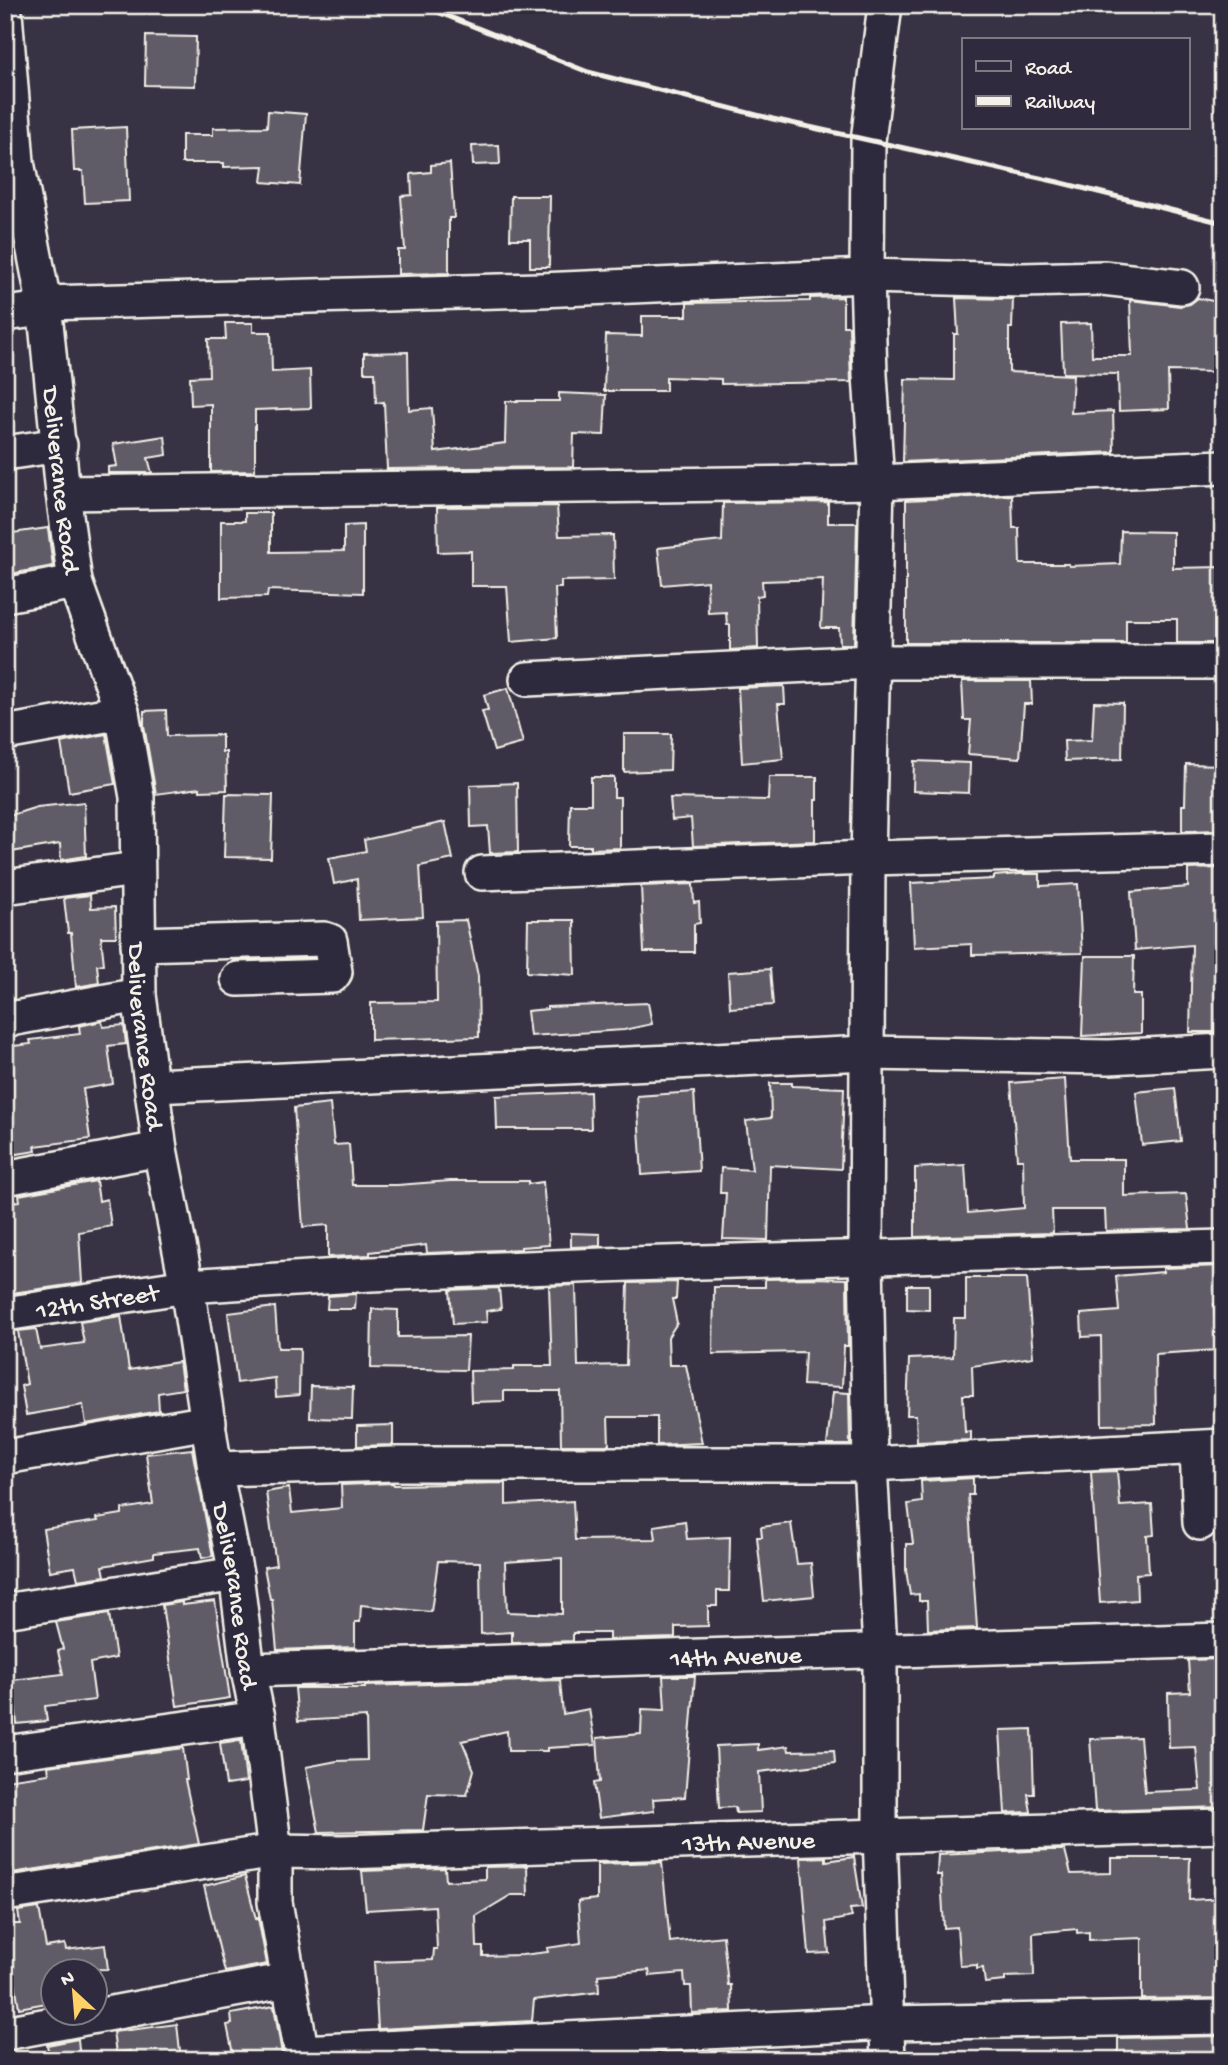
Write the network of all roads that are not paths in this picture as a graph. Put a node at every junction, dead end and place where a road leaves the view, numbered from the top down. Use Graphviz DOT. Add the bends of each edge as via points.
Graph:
graph roads {
  1 [pos="885,5"];
  2 [pos="5,14"];
  3 [pos="11,163"];
  4 [pos="867,276"];
  5 [pos="1182,287"];
  6 [pos="44,303"];
  7 [pos="5,314"];
  8 [pos="60,445"];
  9 [pos="5,453"];
  10 [pos="1223,467"];
  11 [pos="877,482"];
  12 [pos="63,493"];
  13 [pos="75,582"];
  14 [pos="5,595"];
  15 [pos="872,662"];
  16 [pos="1223,662"];
  17 [pos="527,679"];
  18 [pos="122,712"];
  19 [pos="5,733"];
  20 [pos="1223,849"];
  21 [pos="868,858"];
  22 [pos="136,869"];
  23 [pos="482,873"];
  24 [pos="5,887"];
  25 [pos="138,944"];
  26 [pos="238,979"];
  27 [pos="139,995"];
  28 [pos="5,1020"];
  29 [pos="1223,1051"];
  30 [pos="867,1053"];
  31 [pos="153,1086"];
  32 [pos="160,1149"];
  33 [pos="5,1178"];
  34 [pos="1223,1247"];
  35 [pos="866,1257"];
  36 [pos="187,1286"];
  37 [pos="5,1314"];
  38 [pos="209,1422"];
  39 [pos="1210,1447"];
  40 [pos="5,1457"];
  41 [pos="870,1464"];
  42 [pos="215,1469"];
  43 [pos="1200,1523"];
  44 [pos="236,1574"];
  45 [pos="5,1611"];
  46 [pos="1223,1640"];
  47 [pos="880,1649"];
  48 [pos="248,1670"];
  49 [pos="258,1718"];
  50 [pos="5,1753"];
  51 [pos="1223,1826"];
  52 [pos="880,1835"];
  53 [pos="275,1851"];
  54 [pos="5,1894"];
  55 [pos="288,1980"];
  56 [pos="1223,2017"];
  57 [pos="888,2022"];
  58 [pos="5,2033"];
  59 [pos="302,2056"];
  60 [pos="888,2060"];
  1 -- 4 [label="street" via="869,141"];
  2 -- 3 [label="street, Deliverance Road"];
  3 -- 6 [label="street, Deliverance Road"];
  4 -- 5 [label="street" via="1103,278"];
  4 -- 6 [label="street"];
  4 -- 11 [label="street"];
  6 -- 7 [label="street"];
  6 -- 8 [label="street, Deliverance Road"];
  8 -- 9 [label="street"];
  8 -- 12 [label="street, Deliverance Road"];
  10 -- 11 [label="street"];
  11 -- 12 [label="street"];
  11 -- 15 [label="street"];
  12 -- 13 [label="street, Deliverance Road"];
  13 -- 14 [label="street"];
  13 -- 18 [label="street, Deliverance Road"];
  15 -- 16 [label="street"];
  15 -- 17 [label="street"];
  15 -- 21 [label="street"];
  18 -- 19 [label="street"];
  18 -- 22 [label="street, Deliverance Road" via="137,797"];
  20 -- 21 [label="street"];
  21 -- 23 [label="street"];
  21 -- 30 [label="street"];
  22 -- 24 [label="street"];
  22 -- 25 [label="street, Deliverance Road"];
  25 -- 26 [label="street" via="330,942 332,976"];
  25 -- 27 [label="street, Deliverance Road"];
  27 -- 28 [label="street"];
  27 -- 31 [label="street, Deliverance Road"];
  29 -- 30 [label="street" via="1109,1057"];
  30 -- 31 [label="street"];
  30 -- 35 [label="street"];
  31 -- 32 [label="street, Deliverance Road"];
  32 -- 33 [label="street"];
  32 -- 36 [label="street, Deliverance Road"];
  34 -- 35 [label="street, 12th Street"];
  35 -- 36 [label="street, 12th Street" via="371,1274"];
  35 -- 41 [label="street"];
  36 -- 37 [label="street, 12th Street"];
  36 -- 38 [label="street, Deliverance Road"];
  38 -- 40 [label="street"];
  38 -- 42 [label="street, Deliverance Road"];
  39 -- 41 [label="street"];
  39 -- 43 [label="street"];
  41 -- 42 [label="street" via="393,1464"];
  41 -- 47 [label="street"];
  42 -- 44 [label="street, Deliverance Road"];
  44 -- 45 [label="street"];
  44 -- 48 [label="street, Deliverance Road"];
  46 -- 47 [label="street, 14th Avenue"];
  47 -- 48 [label="street, 14th Avenue"];
  47 -- 52 [label="street"];
  48 -- 49 [label="street, Deliverance Road"];
  49 -- 50 [label="street"];
  49 -- 53 [label="street, Deliverance Road"];
  51 -- 52 [label="street, 13th Avenue"];
  52 -- 53 [label="street, 13th Avenue"];
  52 -- 57 [label="street"];
  53 -- 54 [label="street, 13th Avenue"];
  53 -- 55 [label="street, Deliverance Road" via="275,1902"];
  55 -- 58 [label="street"];
  55 -- 59 [label="street, Deliverance Road"];
  56 -- 57 [label="street"];
  57 -- 59 [label="street"];
  57 -- 60 [label="street"];
}
